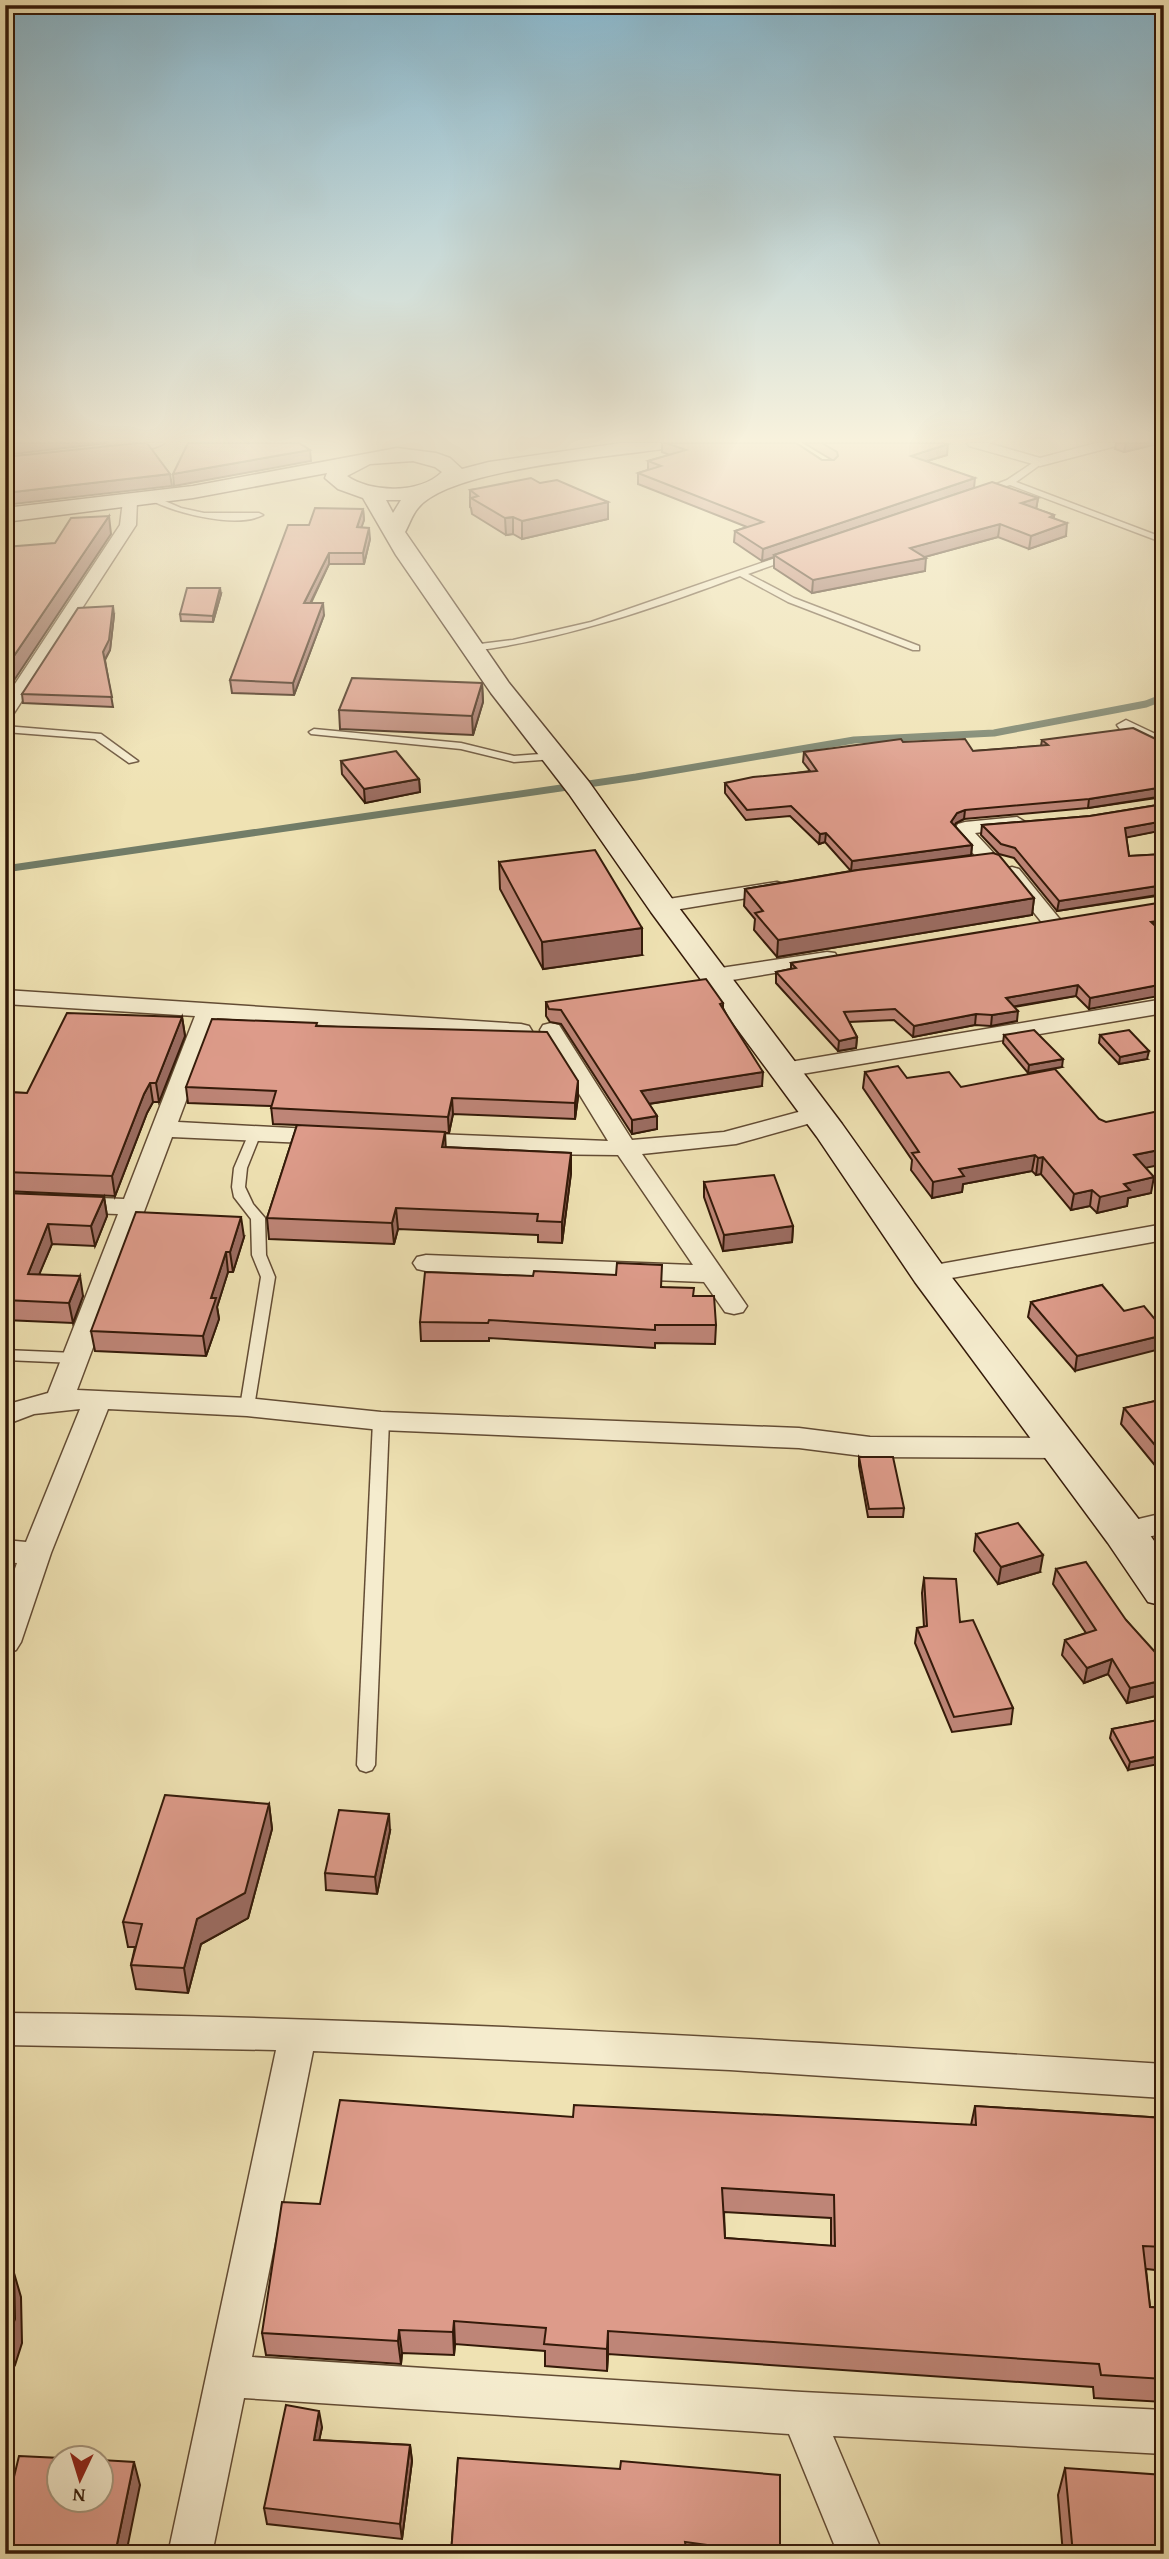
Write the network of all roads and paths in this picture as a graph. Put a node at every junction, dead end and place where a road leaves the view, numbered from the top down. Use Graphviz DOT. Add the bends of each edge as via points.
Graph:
graph roads {
  1 [pos="102,562"];
  2 [pos="412,562"];
  3 [pos="772,562"];
  4 [pos="740,573"];
  5 [pos="472,648"];
  6 [pos="916,648"];
  7 [pos="5,713"];
  8 [pos="1126,725"];
  9 [pos="5,729"];
  10 [pos="314,732"];
  11 [pos="1164,746"];
  12 [pos="554,756"];
  13 [pos="133,761"];
  14 [pos="1033,822"];
  15 [pos="990,861"];
  16 [pos="963,864"];
  17 [pos="799,885"];
  18 [pos="662,906"];
  19 [pos="1076,917"];
  20 [pos="1051,921"];
  21 [pos="1024,926"];
  22 [pos="849,954"];
  23 [pos="714,976"];
  24 [pos="5,998"];
  25 [pos="1164,1006"];
  26 [pos="208,1012"];
  27 [pos="551,1030"];
  28 [pos="521,1031"];
  29 [pos="785,1070"];
  30 [pos="817,1114"];
  31 [pos="164,1129"];
  32 [pos="255,1133"];
  33 [pos="349,1138"];
  34 [pos="390,1139"];
  35 [pos="624,1146"];
  36 [pos="5,1202"];
  37 [pos="132,1207"];
  38 [pos="1164,1232"];
  39 [pos="426,1263"];
  40 [pos="711,1273"];
  41 [pos="929,1274"];
  42 [pos="734,1306"];
  43 [pos="5,1355"];
  44 [pos="75,1358"];
  45 [pos="98,1399"];
  46 [pos="59,1400"];
  47 [pos="247,1407"];
  48 [pos="5,1416"];
  49 [pos="382,1421"];
  50 [pos="1059,1448"];
  51 [pos="1164,1522"];
  52 [pos="1124,1532"];
  53 [pos="5,1551"];
  54 [pos="36,1553"];
  55 [pos="1164,1590"];
  56 [pos="5,1642"];
  57 [pos="366,1765"];
  58 [pos="5,2029"];
  59 [pos="298,2033"];
  60 [pos="1164,2081"];
  61 [pos="227,2376"];
  62 [pos="802,2413"];
  63 [pos="1164,2432"];
  64 [pos="190,2554"];
  65 [pos="861,2554"];
  1 -- 7 [label="street"];
  2 -- 5 [label="street"];
  3 -- 4 [label="lane"];
  4 -- 5 [label="lane" via="571,632 520,644"];
  4 -- 6 [label="lane" via="791,600"];
  5 -- 12 [label="street"];
  8 -- 11 [label="street"];
  9 -- 13 [label="lane" via="98,736"];
  10 -- 12 [label="lane" via="461,746 514,760"];
  12 -- 18 [label="street"];
  14 -- 15 [label="street" via="965,828 963,832"];
  15 -- 16 [label="street"];
  15 -- 20 [label="street" via="1005,864"];
  17 -- 18 [label="street"];
  18 -- 23 [label="street"];
  19 -- 20 [label="street"];
  20 -- 21 [label="street"];
  22 -- 23 [label="street"];
  23 -- 29 [label="street"];
  24 -- 26 [label="street"];
  25 -- 29 [label="street"];
  26 -- 28 [label="street"];
  26 -- 31 [label="street"];
  27 -- 35 [label="street"];
  29 -- 30 [label="street"];
  30 -- 35 [label="street" via="728,1138"];
  30 -- 41 [label="street"];
  31 -- 32 [label="street"];
  31 -- 37 [label="street"];
  32 -- 33 [label="street"];
  32 -- 47 [label="lane" via="236,1182 242,1204 258,1219 259,1255 268,1277"];
  34 -- 35 [label="street" via="538,1147"];
  35 -- 40 [label="street"];
  36 -- 37 [label="street"];
  37 -- 44 [label="street"];
  38 -- 41 [label="street"];
  39 -- 40 [label="street"];
  40 -- 42 [label="street"];
  41 -- 50 [label="street"];
  43 -- 44 [label="lane"];
  44 -- 46 [label="street"];
  45 -- 46 [label="street"];
  45 -- 47 [label="street"];
  45 -- 54 [label="street"];
  46 -- 48 [label="street"];
  47 -- 49 [label="street"];
  49 -- 50 [label="street" via="799,1438 870,1447"];
  49 -- 57 [label="lane"];
  50 -- 52 [label="street"];
  51 -- 52 [label="street"];
  52 -- 55 [label="street"];
  53 -- 54 [label="street"];
  54 -- 56 [label="street"];
  58 -- 59 [label="street"];
  59 -- 60 [label="street"];
  59 -- 61 [label="street"];
  61 -- 62 [label="street"];
  61 -- 64 [label="street"];
  62 -- 63 [label="street"];
  62 -- 65 [label="street"];
}
